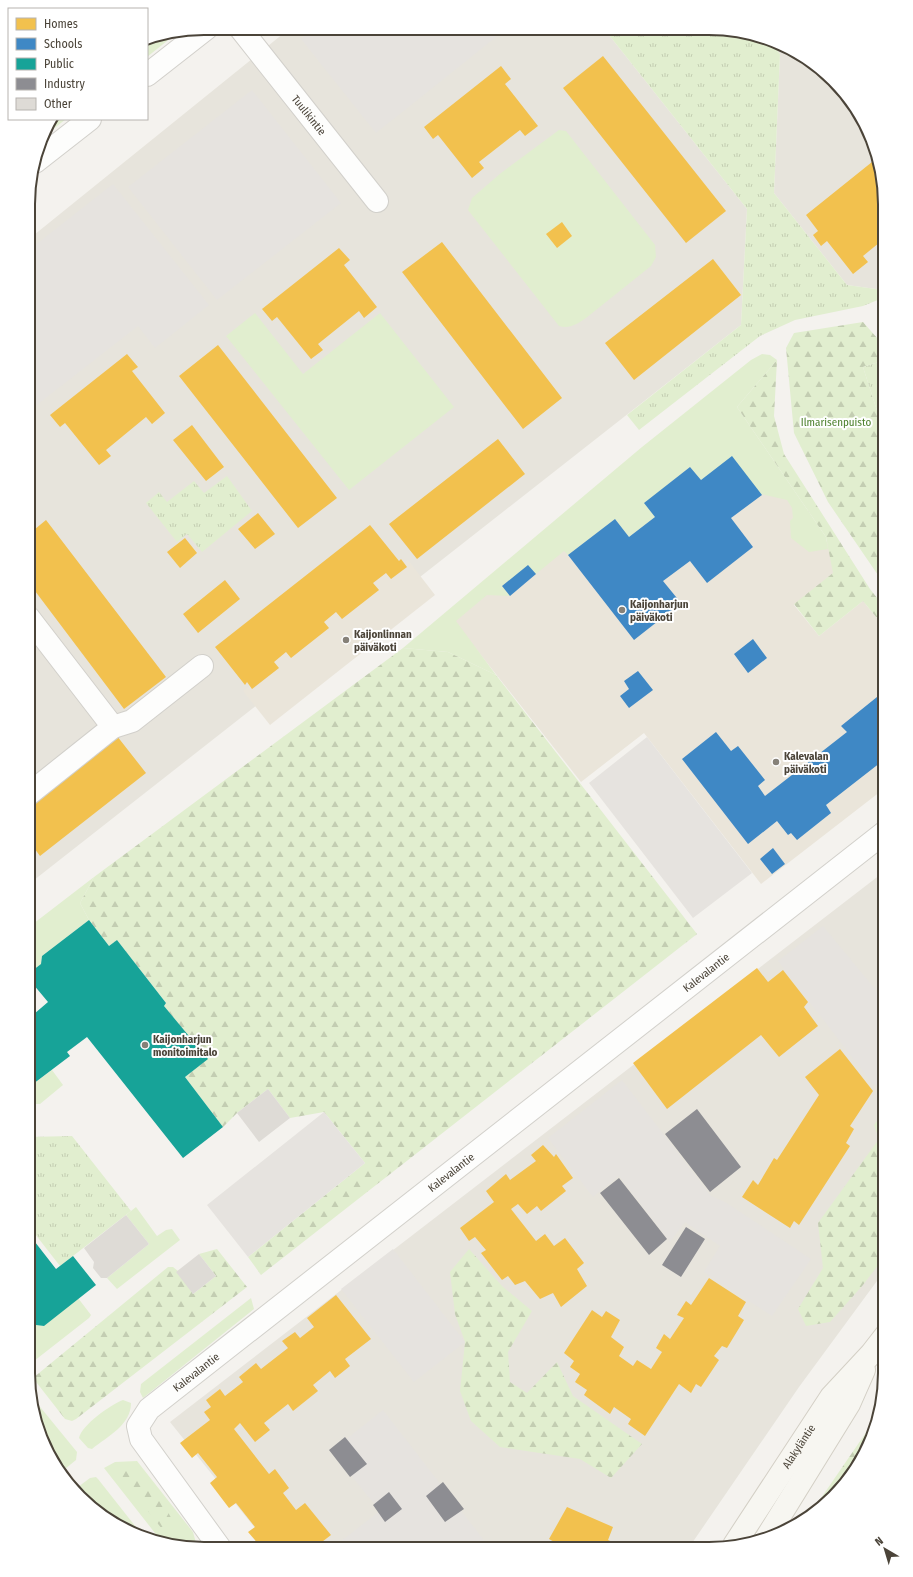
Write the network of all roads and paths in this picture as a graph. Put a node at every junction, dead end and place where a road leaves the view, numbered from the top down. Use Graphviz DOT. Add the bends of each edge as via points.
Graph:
graph roads {
  1 [pos="198,35"];
  2 [pos="246,35"];
  3 [pos="148,74"];
  4 [pos="89,120"];
  5 [pos="42,157"];
  6 [pos="377,201"];
  7 [pos="35,626"];
  8 [pos="202,666"];
  9 [pos="113,727"];
  10 [pos="35,789"];
  11 [pos="878,837"];
  12 [pos="878,1345"];
  13 [pos="871,1354"];
  14 [pos="771,1530"];
  15 [pos="737,1540"];
  16 [pos="216,1542"];
  1 -- 3 [label="street"];
  2 -- 6 [label="street, Tuulikintie"];
  4 -- 5 [label="street"];
  7 -- 9 [label="street"];
  8 -- 9 [label="street" via="132,721"];
  9 -- 10 [label="street"];
  11 -- 16 [label="street, Kalevalantie" via="149,1409 138,1426 141,1439"];
  12 -- 13 [label="main road, Alakyläntie"];
  13 -- 14 [label="main road, Alakyläntie" via="849,1404"];
  13 -- 15 [label="main road, Alakyläntie" via="831,1397"];
}
